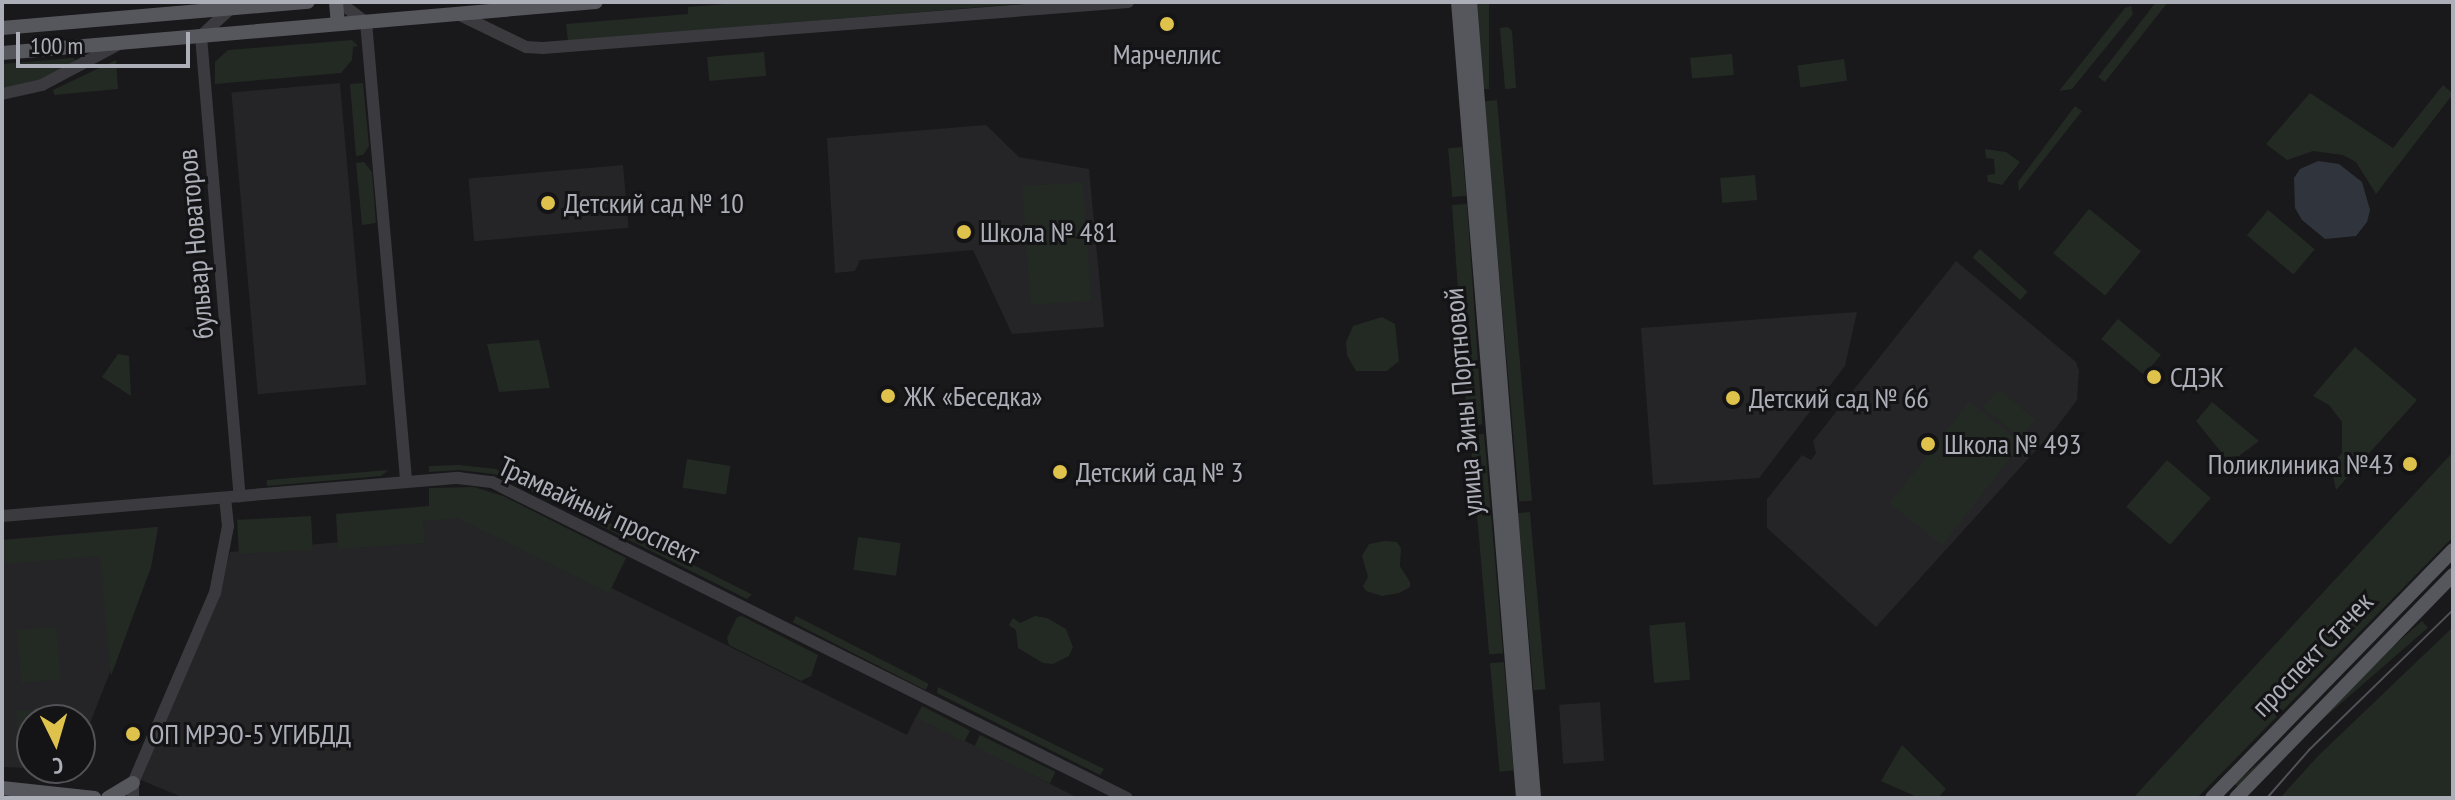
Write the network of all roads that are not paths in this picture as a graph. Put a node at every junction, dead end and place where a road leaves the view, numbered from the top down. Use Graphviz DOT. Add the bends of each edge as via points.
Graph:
graph roads {
  1 [pos="308,2"];
  2 [pos="338,2"];
  3 [pos="596,2"];
  4 [pos="1128,2"];
  5 [pos="1458,2"];
  6 [pos="1470,2"];
  7 [pos="232,5"];
  8 [pos="458,14"];
  9 [pos="366,22"];
  10 [pos="338,24"];
  11 [pos="2,28"];
  12 [pos="234,33"];
  13 [pos="201,36"];
  14 [pos="122,43"];
  15 [pos="2,53"];
  16 [pos="2,94"];
  17 [pos="406,482"];
  18 [pos="240,496"];
  19 [pos="225,498"];
  20 [pos="2,516"];
  21 [pos="2453,550"];
  22 [pos="2453,575"];
  23 [pos="2,788"];
  24 [pos="133,791"];
  25 [pos="94,798"];
  26 [pos="108,798"];
  27 [pos="1127,798"];
  28 [pos="1523,798"];
  29 [pos="1534,798"];
  30 [pos="2212,798"];
  31 [pos="2236,798"];
  1 -- 7 [label="main road"];
  2 -- 9 [label="street"];
  2 -- 10 [label="main road"];
  3 -- 8 [label="main road"];
  4 -- 8 [label="street" via="543,48 526,47"];
  5 -- 28 [label="main road, улица Зины Портновой"];
  6 -- 29 [label="main road, улица Зины Портновой"];
  7 -- 11 [label="main road"];
  7 -- 12 [label="main road"];
  7 -- 13 [label="street"];
  8 -- 9 [label="main road"];
  9 -- 10 [label="main road"];
  9 -- 17 [label="street"];
  10 -- 12 [label="main road"];
  12 -- 13 [label="main road"];
  13 -- 14 [label="main road"];
  13 -- 18 [label="street, бульвар Новаторов"];
  14 -- 15 [label="main road"];
  14 -- 16 [label="street" via="42,85"];
  17 -- 18 [label="street, Трамвайный проспект"];
  17 -- 27 [label="street, Трамвайный проспект" via="467,478 505,487"];
  18 -- 19 [label="street, Трамвайный проспект"];
  19 -- 20 [label="street, Трамвайный проспект"];
  19 -- 24 [label="street" via="228,526 215,593"];
  21 -- 30 [label="main road, проспект Стачек"];
  22 -- 31 [label="main road, проспект Стачек"];
  23 -- 25 [label="main road"];
  24 -- 26 [label="main road"];
}
